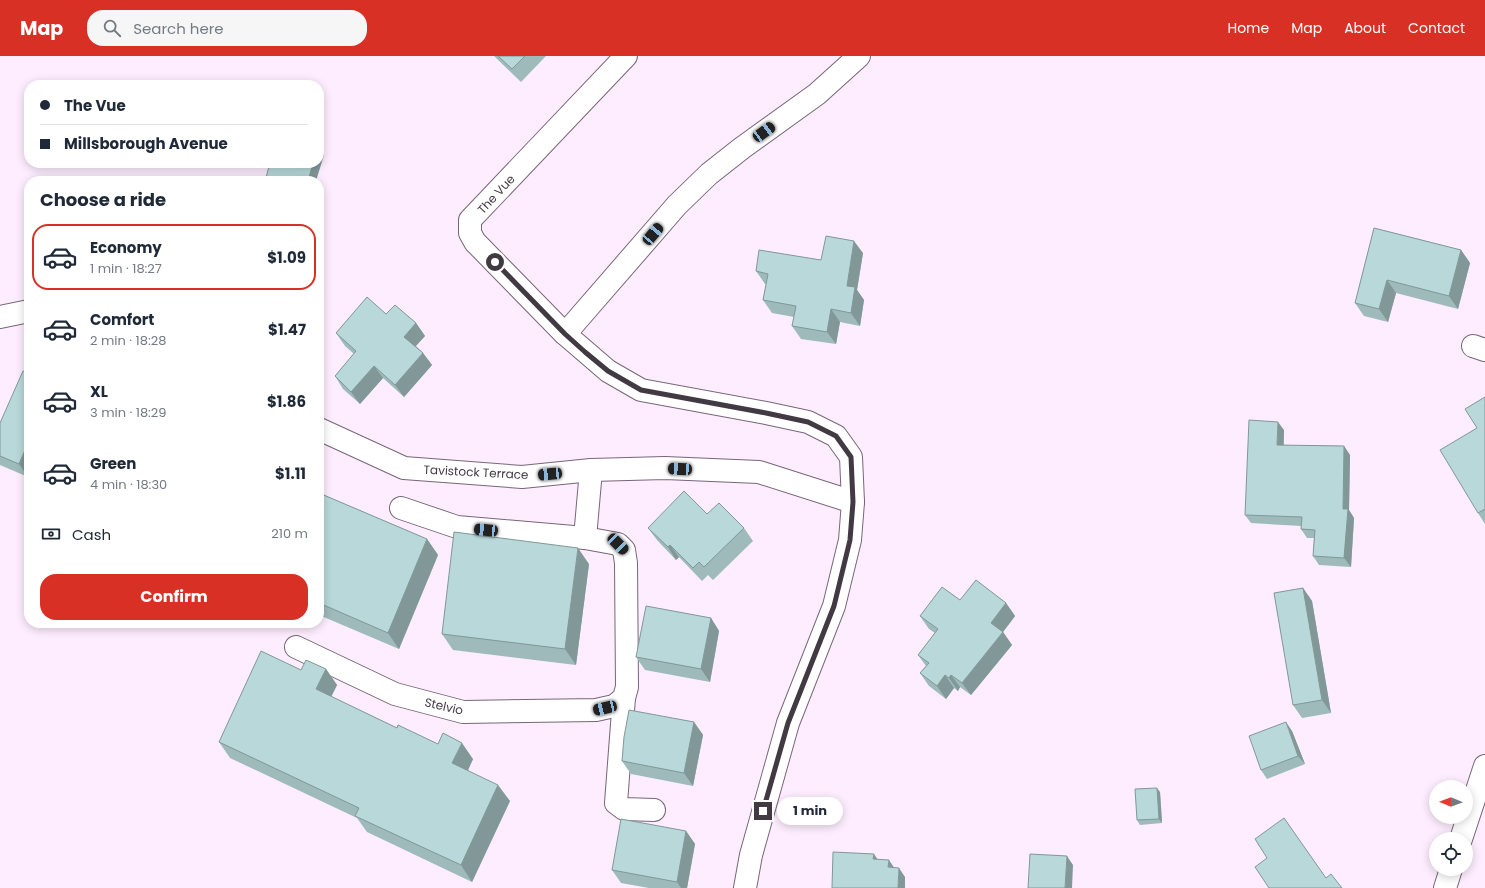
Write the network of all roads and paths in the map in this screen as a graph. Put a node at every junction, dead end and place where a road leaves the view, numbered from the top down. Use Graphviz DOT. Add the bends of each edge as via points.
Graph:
graph roads {
  1 [pos="626,56"];
  2 [pos="859,56"];
  3 [pos="24,312"];
  4 [pos="0,317"];
  5 [pos="565,334"];
  6 [pos="324,431"];
  7 [pos="591,470"];
  8 [pos="853,502"];
  9 [pos="401,508"];
  10 [pos="586,538"];
  11 [pos="296,647"];
  12 [pos="624,698"];
  13 [pos="1484,773"];
  14 [pos="654,810"];
  15 [pos="1463,832"];
  16 [pos="1449,876"];
  17 [pos="745,888"];
  18 [pos="1445,888"];
  1 -- 5 [label="street, The Vue" via="470,220 470,233 475,242"];
  2 -- 5 [label="street" via="817,94 709,174 677,205"];
  3 -- 4 [label="street"];
  5 -- 8 [label="street" via="608,371 641,390 808,422 836,436 851,457"];
  6 -- 7 [label="street, Tavistock Terrace" via="404,468 522,476"];
  7 -- 8 [label="street, Tavistock Terrace" via="665,468 759,472"];
  7 -- 10 [label="street"];
  8 -- 17 [label="street" via="850,540 834,606 788,723 751,855"];
  9 -- 10 [label="street" via="457,527"];
  10 -- 12 [label="street" via="618,544 624,550 627,672"];
  11 -- 12 [label="street, Stelvio" via="395,694 463,712 596,710 614,706"];
  12 -- 14 [label="street" via="616,803 624,809"];
  13 -- 15 [label="street"];
  16 -- 18 [label="street"];
}
